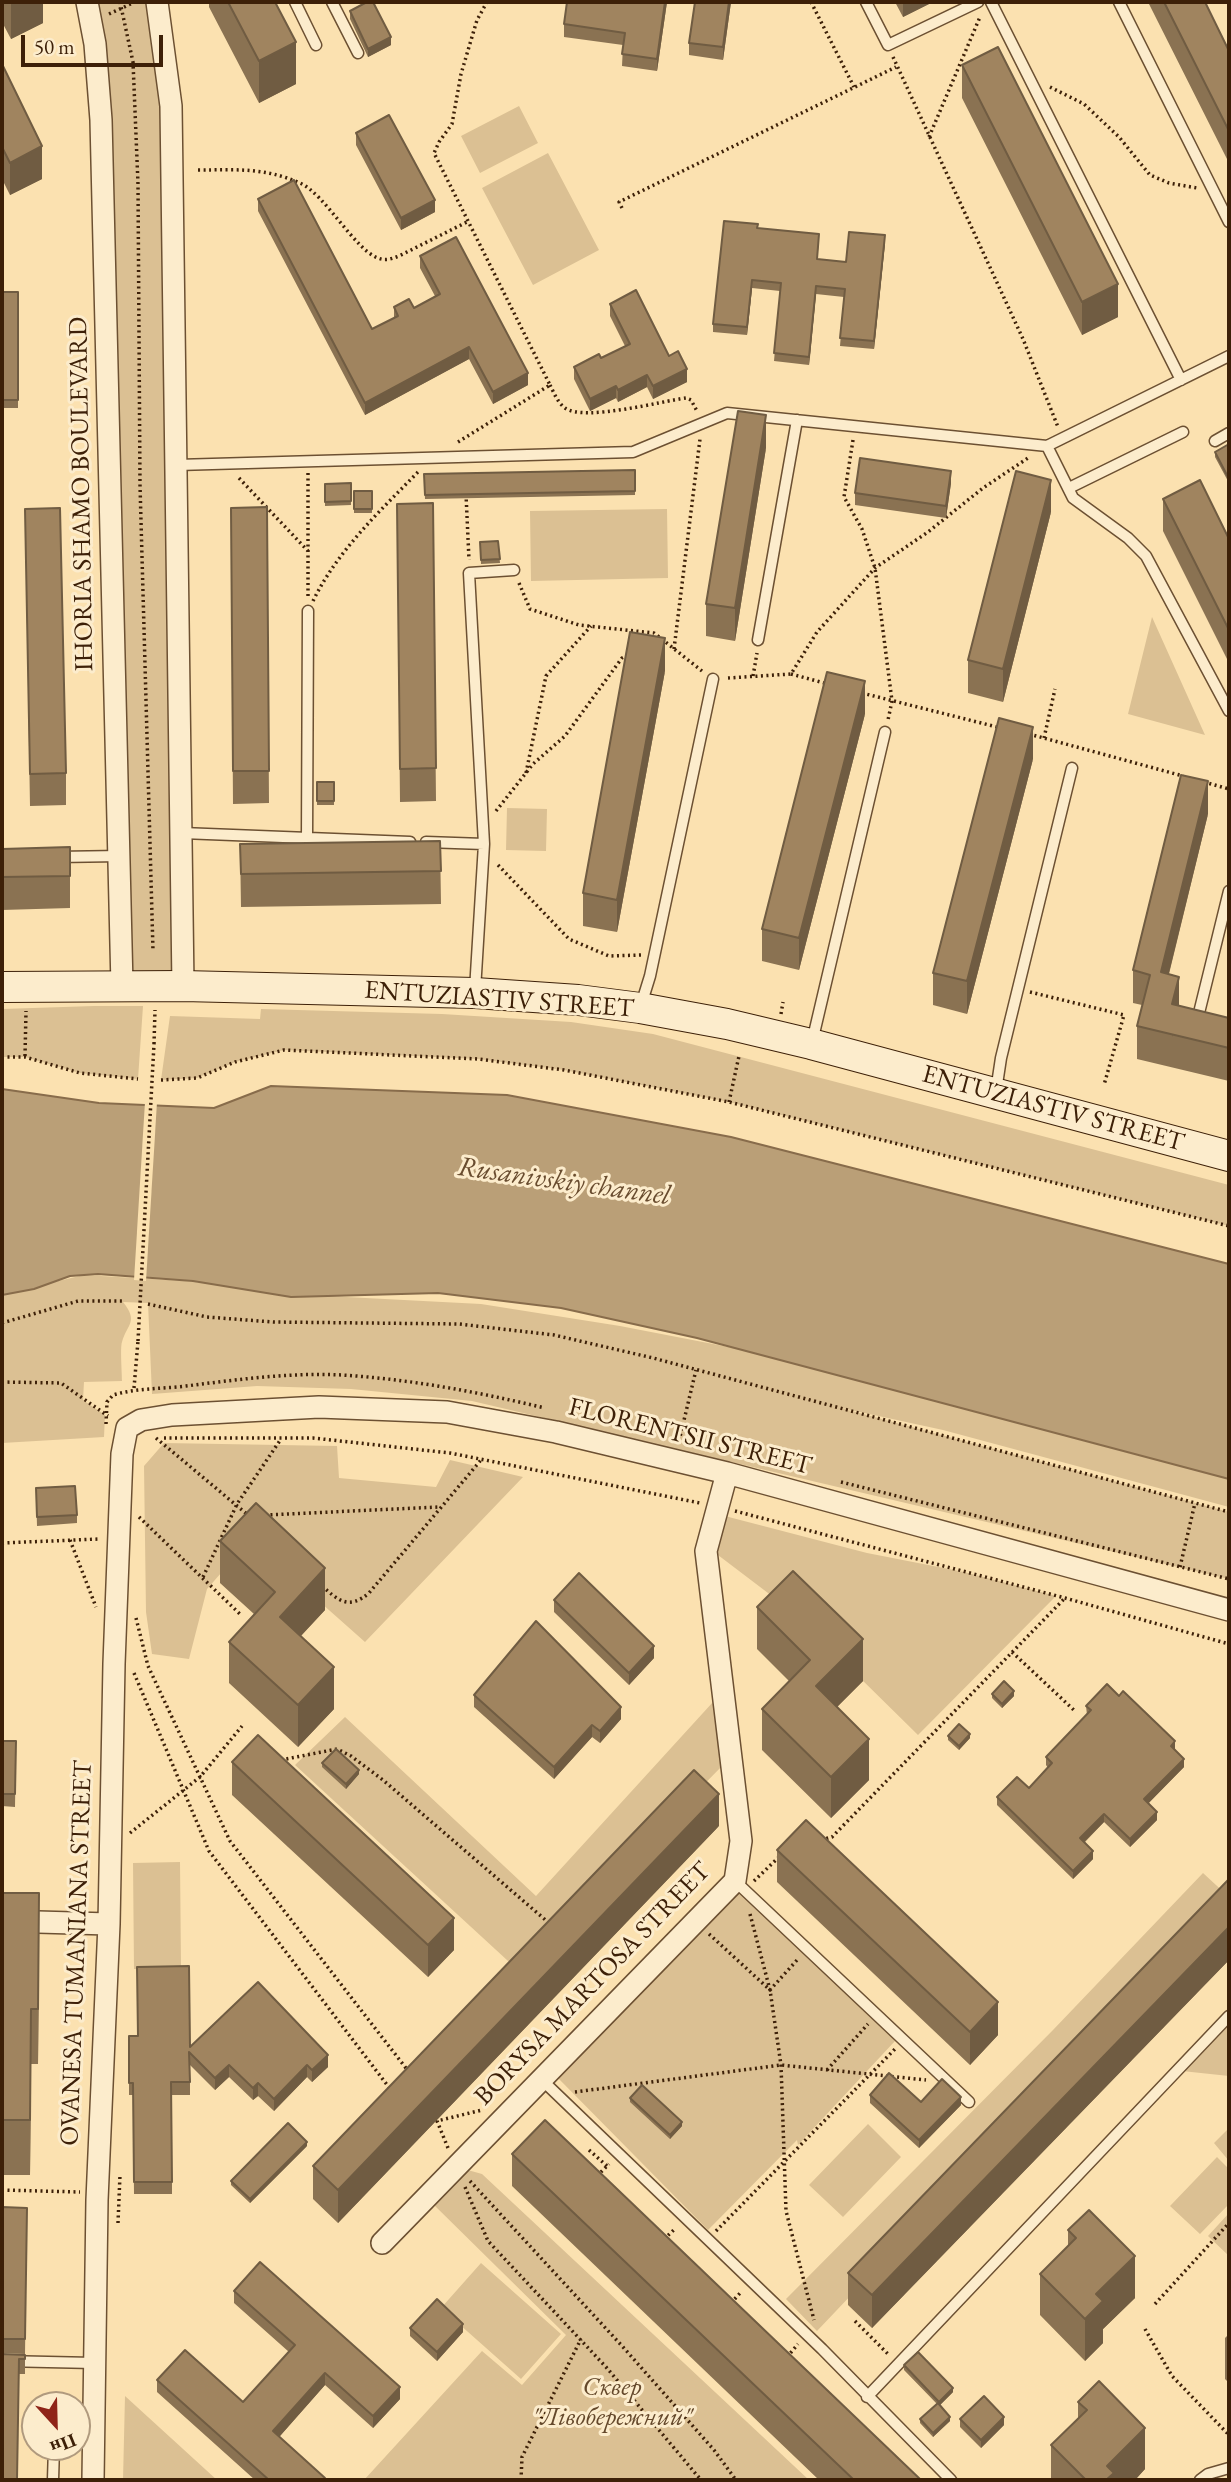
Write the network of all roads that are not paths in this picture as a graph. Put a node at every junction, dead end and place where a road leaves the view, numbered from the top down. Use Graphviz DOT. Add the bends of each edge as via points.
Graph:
graph roads {
  1 [pos="157,2"];
  2 [pos="308,2"];
  3 [pos="332,2"];
  4 [pos="866,2"];
  5 [pos="978,2"];
  6 [pos="991,2"];
  7 [pos="1119,2"];
  8 [pos="296,4"];
  9 [pos="89,12"];
  10 [pos="316,45"];
  11 [pos="358,53"];
  12 [pos="1229,222"];
  13 [pos="1229,357"];
  14 [pos="1181,380"];
  15 [pos="797,420"];
  16 [pos="1183,432"];
  17 [pos="1229,433"];
  18 [pos="1215,442"];
  19 [pos="1047,446"];
  20 [pos="177,465"];
  21 [pos="1069,488"];
  22 [pos="514,570"];
  23 [pos="308,611"];
  24 [pos="758,640"];
  25 [pos="713,679"];
  26 [pos="1229,711"];
  27 [pos="885,732"];
  28 [pos="1072,768"];
  29 [pos="182,832"];
  30 [pos="307,839"];
  31 [pos="484,844"];
  32 [pos="120,856"];
  33 [pos="40,857"];
  34 [pos="1229,891"];
  35 [pos="122,986"];
  36 [pos="183,986"];
  37 [pos="2,987"];
  38 [pos="475,993"];
  39 [pos="640,1008"];
  40 [pos="1198,1017"];
  41 [pos="811,1044"];
  42 [pos="996,1094"];
  43 [pos="1229,1156"];
  44 [pos="127,1428"];
  45 [pos="727,1473"];
  46 [pos="1229,1610"];
  47 [pos="739,1886"];
  48 [pos="2,1922"];
  49 [pos="109,1924"];
  50 [pos="1229,2016"];
  51 [pos="548,2087"];
  52 [pos="970,2102"];
  53 [pos="382,2243"];
  54 [pos="2,2361"];
  55 [pos="94,2362"];
  56 [pos="867,2398"];
  57 [pos="54,2461"];
  58 [pos="1229,2468"];
  59 [pos="53,2480"];
  60 [pos="93,2480"];
  61 [pos="951,2480"];
  62 [pos="1200,2480"];
  1 -- 20 [label="street" via="171,106"];
  2 -- 8 [label="lane"];
  3 -- 11 [label="lane"];
  4 -- 5 [label="lane" via="888,46"];
  6 -- 14 [label="lane"];
  7 -- 12 [label="lane"];
  8 -- 10 [label="lane"];
  9 -- 32 [label="street, IHORIA SHAMO BOULEVARD" via="101,120"];
  13 -- 14 [label="lane"];
  14 -- 19 [label="lane"];
  15 -- 19 [label="lane"];
  15 -- 20 [label="lane" via="726,413 633,452"];
  15 -- 24 [label="lane"];
  16 -- 21 [label="lane"];
  17 -- 18 [label="lane"];
  19 -- 21 [label="lane"];
  20 -- 29 [label="street"];
  21 -- 26 [label="lane" via="1073,498 1146,556"];
  22 -- 31 [label="lane" via="469,573"];
  23 -- 30 [label="lane"];
  25 -- 39 [label="lane"];
  27 -- 41 [label="lane"];
  28 -- 42 [label="lane"];
  29 -- 30 [label="lane"];
  29 -- 36 [label="street"];
  30 -- 31 [label="lane"];
  31 -- 38 [label="lane"];
  32 -- 33 [label="lane"];
  32 -- 35 [label="street, IHORIA SHAMO BOULEVARD"];
  34 -- 40 [label="lane"];
  35 -- 36 [label="street, ENTUZIASTIV STREET"];
  35 -- 37 [label="street, ENTUZIASTIV STREET"];
  36 -- 38 [label="street, ENTUZIASTIV STREET"];
  38 -- 39 [label="street, ENTUZIASTIV STREET"];
  39 -- 41 [label="street, ENTUZIASTIV STREET"];
  41 -- 42 [label="street, ENTUZIASTIV STREET"];
  42 -- 43 [label="street, ENTUZIASTIV STREET"];
  44 -- 45 [label="street, FLORENTSII STREET" via="141,1420 172,1415 319,1407 447,1412 556,1432"];
  44 -- 49 [label="street, OVANESA TUMANIANA STREET" via="122,1454 114,1664"];
  45 -- 46 [label="street, FLORENTSII STREET"];
  45 -- 47 [label="street, BORYSA MARTOSA STREET" via="706,1551 741,1841"];
  47 -- 51 [label="street, BORYSA MARTOSA STREET" via="695,1921"];
  47 -- 52 [label="lane"];
  48 -- 49 [label="street"];
  49 -- 55 [label="street, OVANESA TUMANIANA STREET"];
  50 -- 56 [label="lane"];
  51 -- 53 [label="street, BORYSA MARTOSA STREET" via="457,2167"];
  51 -- 56 [label="lane" via="822,2349"];
  54 -- 55 [label="lane"];
  55 -- 60 [label="street, OVANESA TUMANIANA STREET" via="87,2438"];
  56 -- 61 [label="lane"];
  57 -- 59 [label="lane"];
  58 -- 62 [label="lane"];
}
